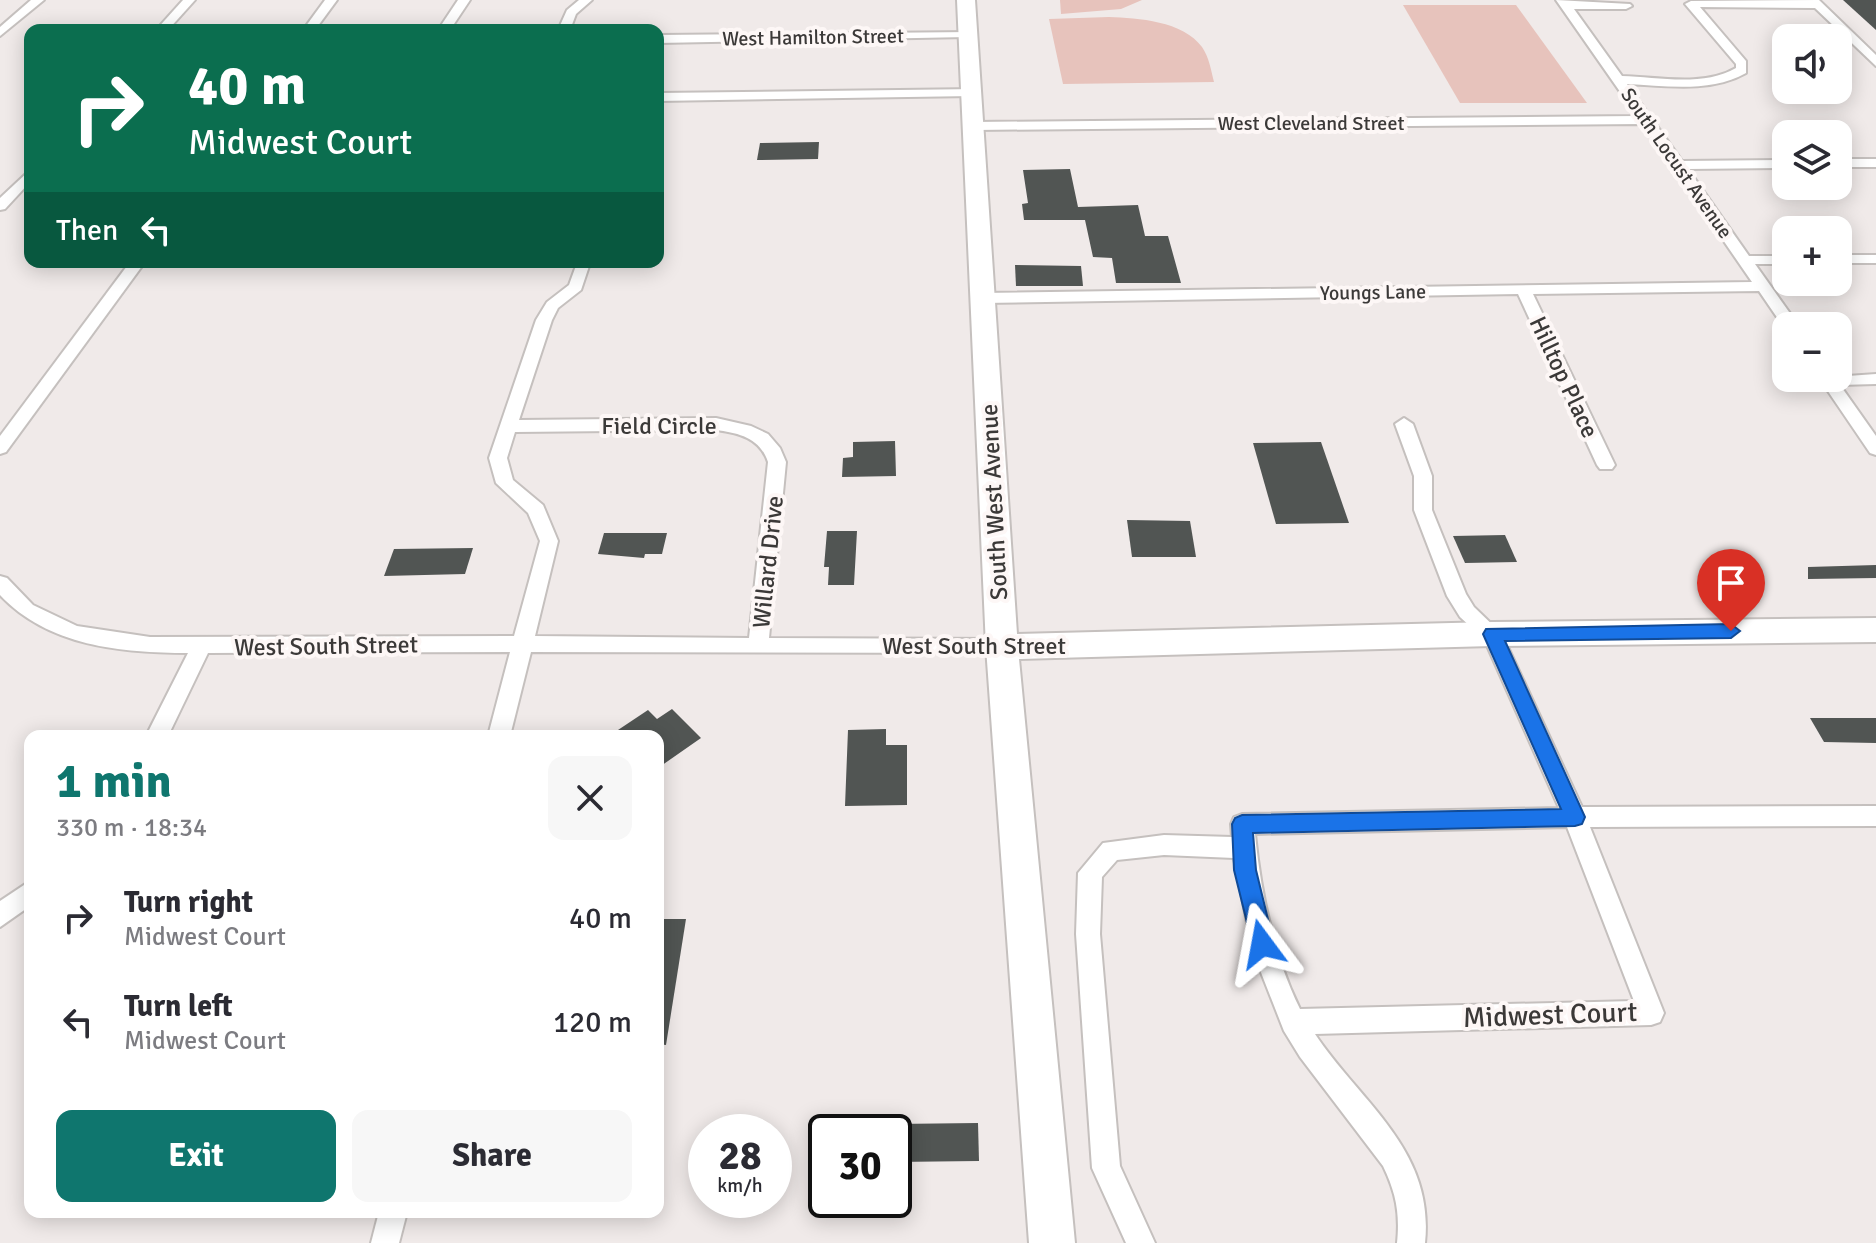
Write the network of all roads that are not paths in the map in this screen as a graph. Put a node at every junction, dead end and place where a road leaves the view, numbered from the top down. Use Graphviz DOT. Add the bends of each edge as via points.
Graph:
graph roads {
  1 [pos="38,0"];
  2 [pos="189,0"];
  3 [pos="331,0"];
  4 [pos="464,0"];
  5 [pos="586,0"];
  6 [pos="966,0"];
  7 [pos="1815,2"];
  8 [pos="1565,3"];
  9 [pos="1626,6"];
  10 [pos="167,24"];
  11 [pos="313,24"];
  12 [pos="448,24"];
  13 [pos="566,24"];
  14 [pos="0,33"];
  15 [pos="968,34"];
  16 [pos="664,39"];
  17 [pos="1876,62"];
  18 [pos="1618,80"];
  19 [pos="973,92"];
  20 [pos="664,97"];
  21 [pos="1647,120"];
  22 [pos="975,126"];
  23 [pos="1852,163"];
  24 [pos="1876,163"];
  25 [pos="1772,164"];
  26 [pos="1678,165"];
  27 [pos="0,186"];
  28 [pos="24,186"];
  29 [pos="0,206"];
  30 [pos="1852,259"];
  31 [pos="1876,259"];
  32 [pos="1745,260"];
  33 [pos="1772,260"];
  34 [pos="134,268"];
  35 [pos="581,268"];
  36 [pos="1763,286"];
  37 [pos="1523,289"];
  38 [pos="982,298"];
  39 [pos="1781,312"];
  40 [pos="1852,379"];
  41 [pos="1876,379"];
  42 [pos="1836,392"];
  43 [pos="1404,424"];
  44 [pos="508,426"];
  45 [pos="0,448"];
  46 [pos="1876,449"];
  47 [pos="1606,465"];
  48 [pos="777,478"];
  49 [pos="0,583"];
  50 [pos="1876,630"];
  51 [pos="1492,634"];
  52 [pos="523,644"];
  53 [pos="758,646"];
  54 [pos="201,647"];
  55 [pos="1002,647"];
  56 [pos="160,730"];
  57 [pos="501,730"];
  58 [pos="1876,816"];
  59 [pos="1575,817"];
  60 [pos="1244,848"];
  61 [pos="24,897"];
  62 [pos="0,916"];
  63 [pos="1293,1022"];
  64 [pos="391,1218"];
  65 [pos="385,1243"];
  66 [pos="1052,1243"];
  67 [pos="1141,1243"];
  68 [pos="1411,1243"];
  1 -- 14 [label="street"];
  2 -- 10 [label="street"];
  3 -- 11 [label="street"];
  4 -- 12 [label="street"];
  5 -- 13 [label="street"];
  6 -- 15 [label="main road, South West Avenue"];
  7 -- 17 [label="street"];
  7 -- 18 [label="street" via="1691,4 1742,70 1708,81"];
  8 -- 9 [label="street"];
  8 -- 18 [label="street, South Locust Avenue"];
  15 -- 16 [label="street, West Hamilton Street"];
  15 -- 19 [label="main road, South West Avenue"];
  18 -- 21 [label="street, South Locust Avenue"];
  19 -- 20 [label="street"];
  19 -- 22 [label="main road, South West Avenue"];
  21 -- 22 [label="street, West Cleveland Street"];
  21 -- 26 [label="street, South Locust Avenue"];
  22 -- 38 [label="main road, South West Avenue"];
  23 -- 24 [label="street"];
  25 -- 26 [label="street"];
  26 -- 32 [label="street, South Locust Avenue"];
  27 -- 28 [label="street"];
  28 -- 29 [label="street"];
  30 -- 31 [label="street"];
  32 -- 33 [label="street"];
  32 -- 36 [label="street, South Locust Avenue"];
  34 -- 45 [label="street"];
  35 -- 44 [label="street" via="576,287 552,305 544,320"];
  36 -- 37 [label="street, Youngs Lane"];
  36 -- 39 [label="street, South Locust Avenue"];
  37 -- 38 [label="street, Youngs Lane"];
  37 -- 47 [label="street, Hilltop Place"];
  38 -- 55 [label="main road, South West Avenue"];
  40 -- 41 [label="street"];
  42 -- 46 [label="street"];
  43 -- 51 [label="street" via="1423,476 1423,510 1449,578 1467,612"];
  44 -- 48 [label="street, Field Circle" via="745,428 774,450"];
  44 -- 52 [label="street" via="498,458 505,483 536,510 549,541"];
  48 -- 53 [label="street, Willard Drive"];
  49 -- 54 [label="street, West South Street" via="26,610 73,633"];
  50 -- 51 [label="main road, West South Street"];
  51 -- 55 [label="main road, West South Street"];
  51 -- 59 [label="street, Midwest Court"];
  52 -- 53 [label="street, West South Street"];
  52 -- 54 [label="street, West South Street"];
  52 -- 57 [label="street"];
  53 -- 55 [label="street, West South Street"];
  54 -- 56 [label="street"];
  55 -- 66 [label="main road, South West Avenue"];
  58 -- 59 [label="street"];
  59 -- 60 [label="street" via="1242,824"];
  59 -- 63 [label="street, Midwest Court" via="1651,1013"];
  60 -- 63 [label="street" via="1262,944"];
  60 -- 67 [label="street" via="1164,845 1111,850 1090,873 1089,948 1106,1168"];
  61 -- 62 [label="street"];
  63 -- 68 [label="street" via="1395,1160 1410,1197"];
  64 -- 65 [label="street"];
}
